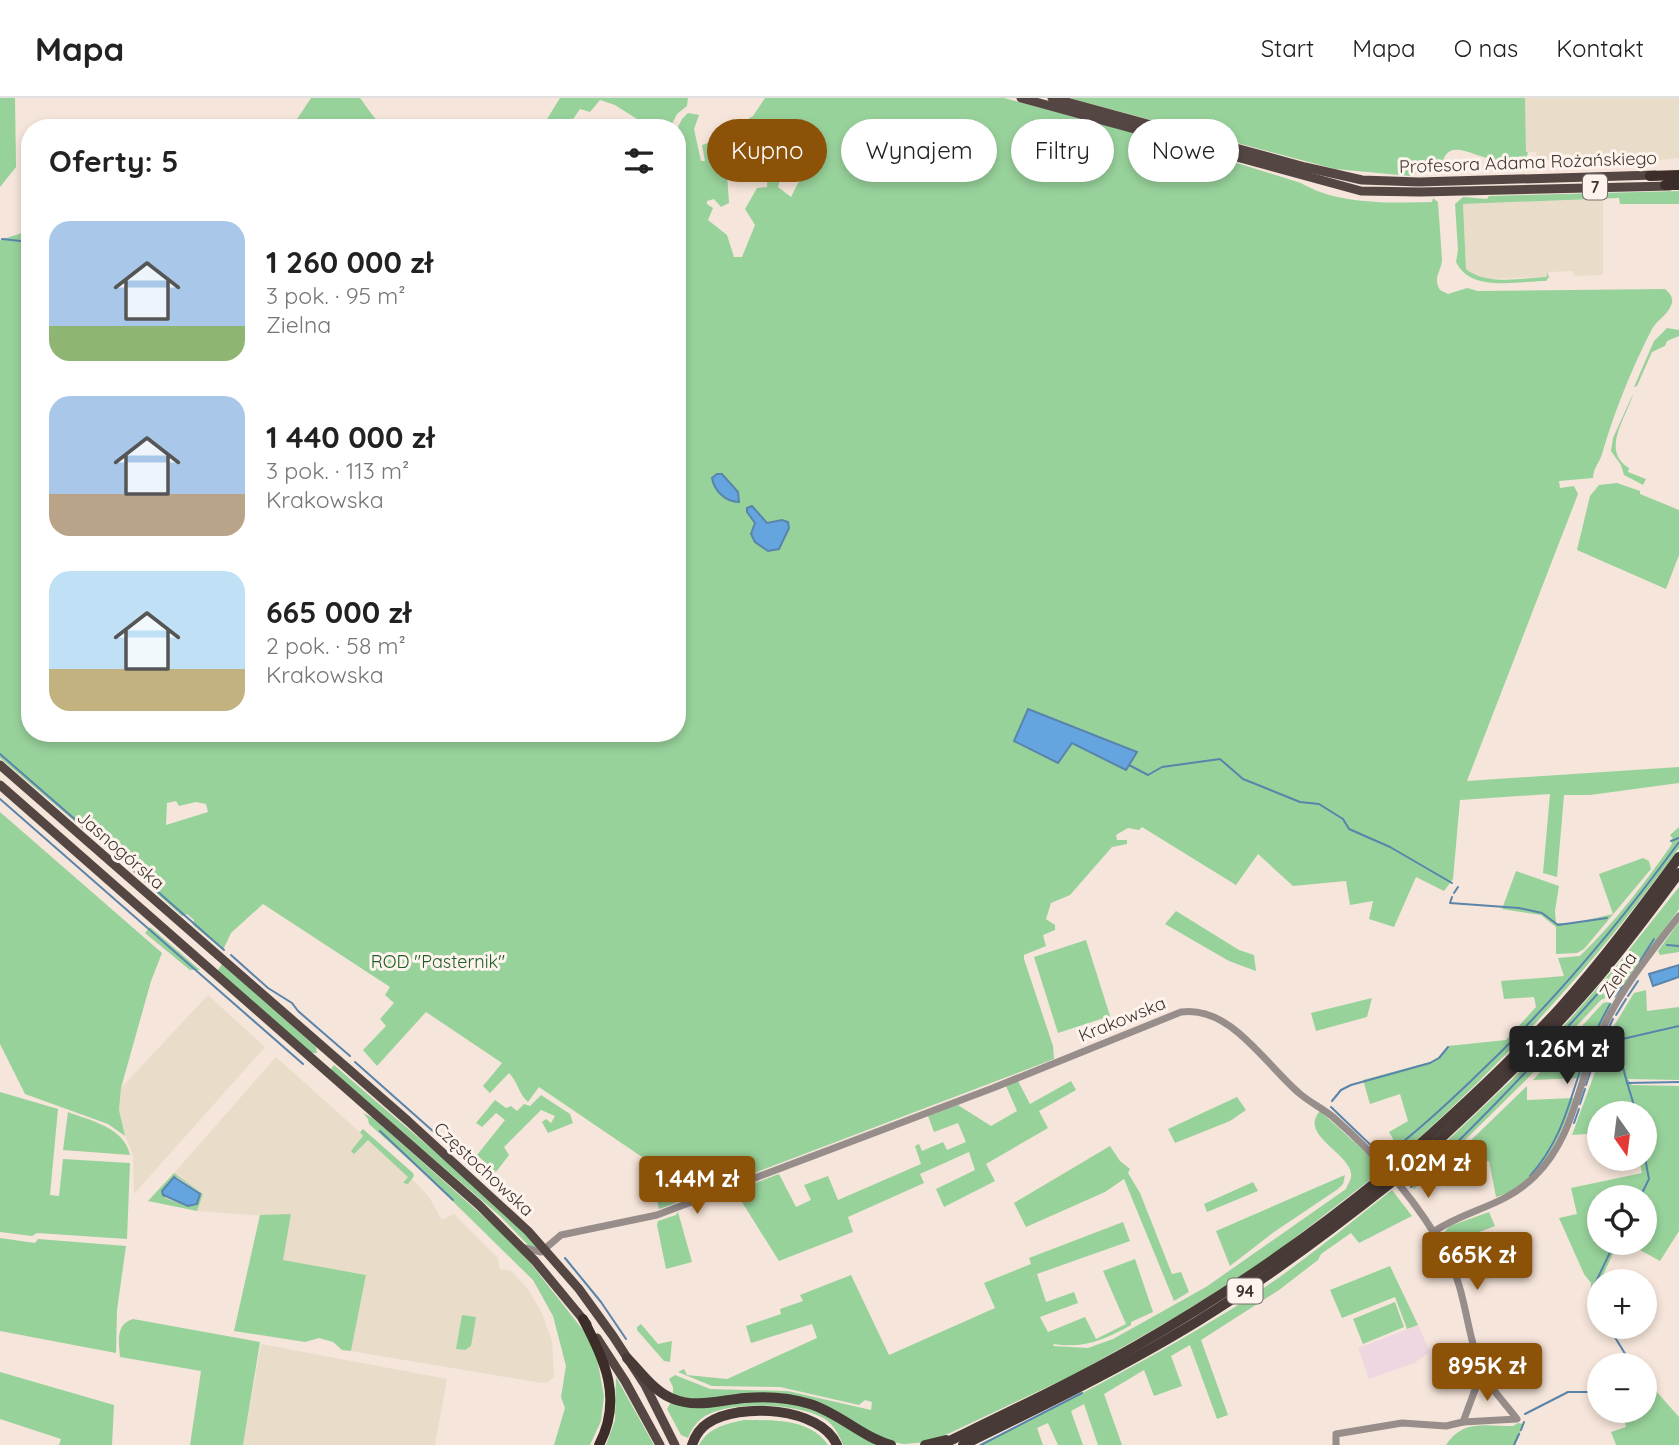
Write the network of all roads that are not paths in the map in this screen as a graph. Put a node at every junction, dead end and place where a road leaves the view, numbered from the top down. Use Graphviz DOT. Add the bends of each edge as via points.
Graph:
graph roads {
  1 [pos="1021,98"];
  2 [pos="1052,98"];
  3 [pos="1679,173"];
  4 [pos="1650,176"];
  5 [pos="1665,185"];
  6 [pos="1679,186"];
  7 [pos="0,765"];
  8 [pos="0,785"];
  9 [pos="97,849"];
  10 [pos="1679,857"];
  11 [pos="87,861"];
  12 [pos="1679,873"];
  13 [pos="1679,916"];
  14 [pos="222,958"];
  15 [pos="211,971"];
  16 [pos="1393,1174"];
  17 [pos="528,1231"];
  18 [pos="1433,1232"];
  19 [pos="557,1238"];
  20 [pos="521,1245"];
  21 [pos="545,1249"];
  22 [pos="583,1319"];
  23 [pos="627,1358"];
  24 [pos="1482,1370"];
  25 [pos="1463,1422"];
  26 [pos="960,1441"];
  27 [pos="599,1445"];
  28 [pos="660,1445"];
  29 [pos="675,1445"];
  30 [pos="692,1445"];
  31 [pos="837,1445"];
  32 [pos="891,1445"];
  33 [pos="925,1445"];
  34 [pos="941,1445"];
  35 [pos="1336,1445"];
  1 -- 5 [label="main road, Profesora Adama Rożańskiego / 7" via="1360,191"];
  2 -- 4 [label="main road, Profesora Adama Rożańskiego / 7" via="1362,180"];
  3 -- 4 [label="highway, 7"];
  5 -- 6 [label="highway, 7"];
  7 -- 9 [label="main road, Jasnogórska"];
  8 -- 11 [label="main road, Jasnogórska"];
  9 -- 11 [label="main road"];
  9 -- 14 [label="main road, Jasnogórska"];
  10 -- 16 [label="highway, 94" via="1634,920 1558,1010"];
  11 -- 15 [label="main road, Jasnogórska"];
  12 -- 16 [label="highway, 94" via="1622,948 1534,1048 1492,1092"];
  13 -- 18 [label="street, Zielna" via="1606,1022 1566,1131 1548,1162 1507,1198"];
  14 -- 17 [label="main road, Częstochowska"];
  15 -- 20 [label="main road, Częstochowska"];
  16 -- 26 [label="highway, 94" via="1202,1307"];
  17 -- 19 [label="street" via="541,1238"];
  17 -- 21 [label="main road, Częstochowska"];
  18 -- 19 [label="street, Krakowska" via="1391,1173 1332,1116 1297,1092 1225,1021 1195,1010 653,1216"];
  18 -- 24 [label="street, Krakowska" via="1458,1280"];
  19 -- 21 [label="street"];
  20 -- 21 [label="street" via="533,1251"];
  20 -- 22 [label="main road, Częstochowska"];
  21 -- 23 [label="main road, Częstochowska"];
  22 -- 27 [label="highway" via="611,1382 610,1414"];
  22 -- 28 [label="main road, Częstochowska" via="625,1381"];
  23 -- 29 [label="main road, Częstochowska"];
  23 -- 32 [label="highway" via="654,1387 684,1402 785,1398 825,1410"];
  24 -- 25 [label="street"];
  24 -- 25 [label="street" via="1517,1419"];
  25 -- 35 [label="street" via="1437,1426 1402,1423 1336,1434"];
  26 -- 33 [label="highway"];
  26 -- 34 [label="highway, 94"];
  30 -- 31 [label="highway" via="700,1430 717,1418 763,1412 815,1422 829,1431"];
}
